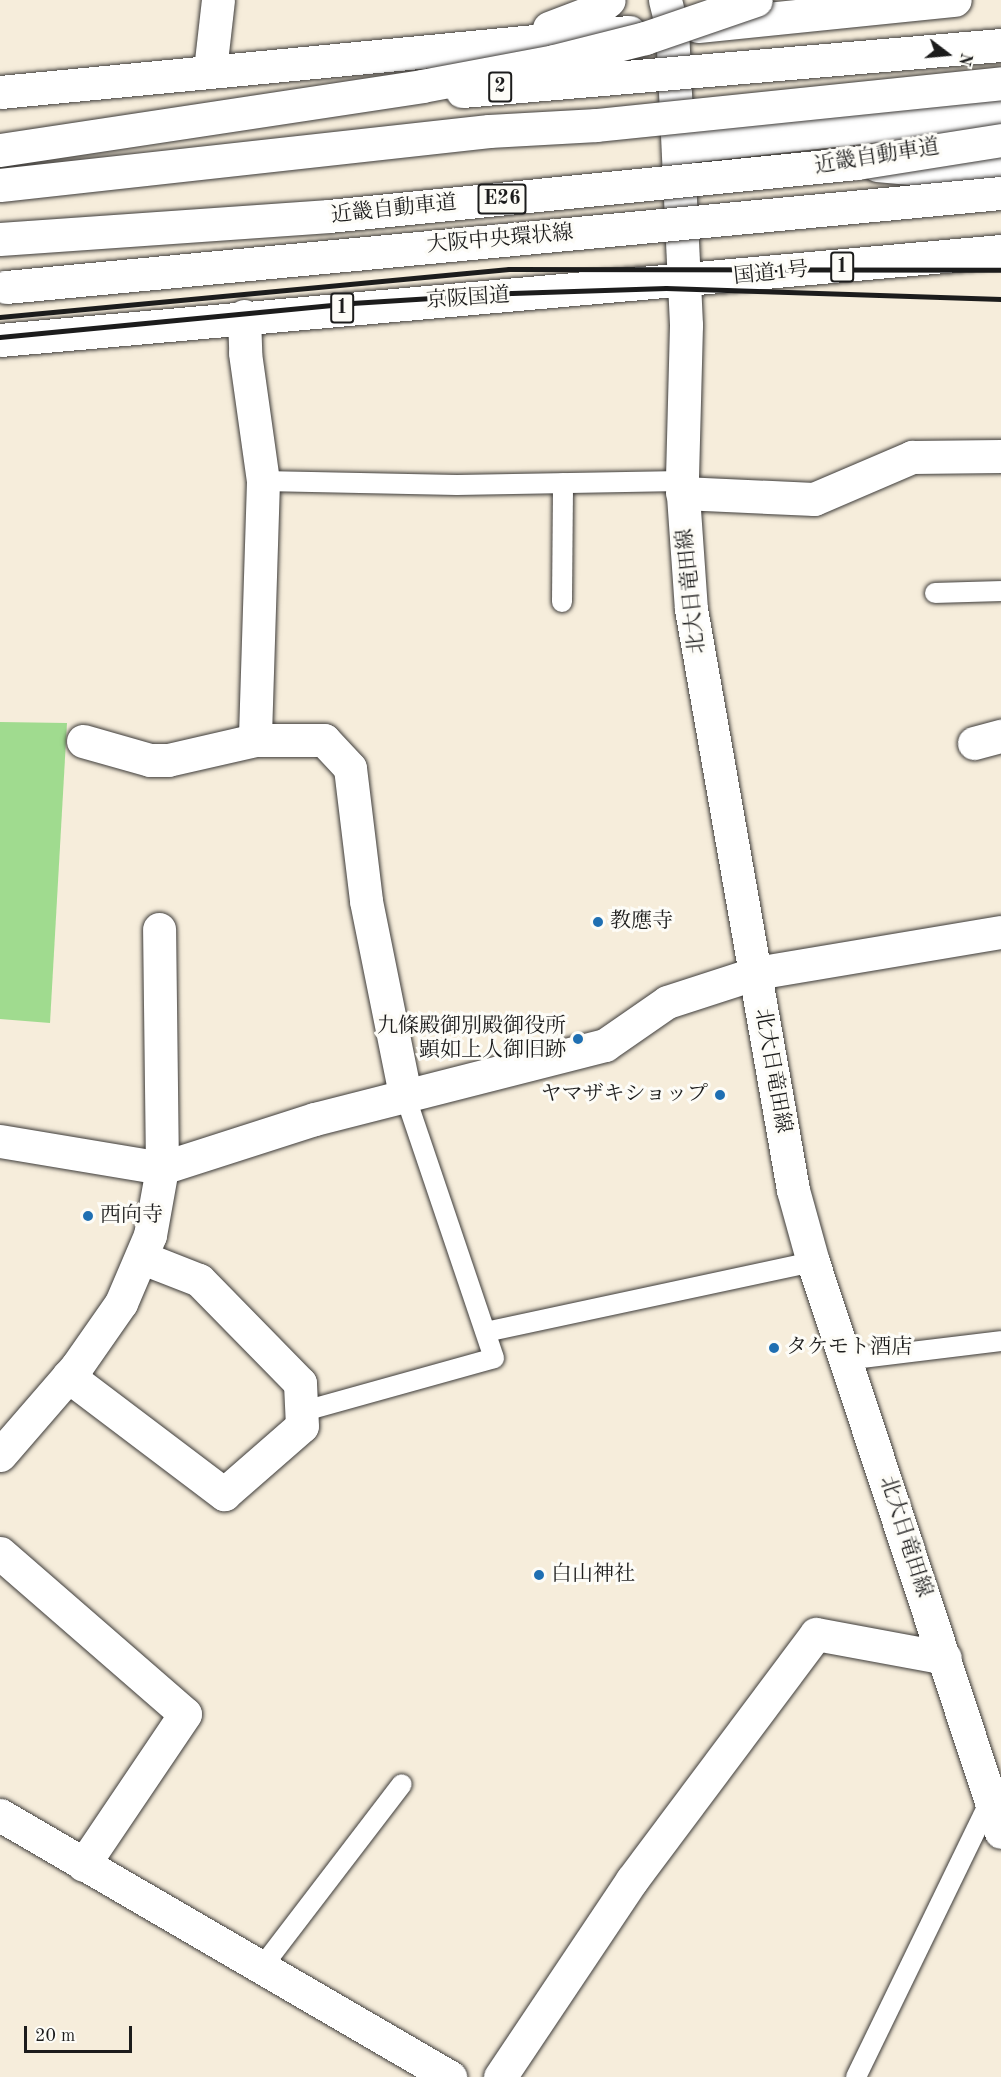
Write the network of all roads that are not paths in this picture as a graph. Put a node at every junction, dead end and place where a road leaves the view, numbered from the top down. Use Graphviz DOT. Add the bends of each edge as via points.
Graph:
graph roads {
  1 [pos="218,0"];
  2 [pos="609,0"];
  3 [pos="756,0"];
  4 [pos="777,0"];
  5 [pos="955,0"];
  6 [pos="906,6"];
  7 [pos="673,10"];
  8 [pos="496,44"];
  9 [pos="1001,45"];
  10 [pos="210,70"];
  11 [pos="1001,83"];
  12 [pos="0,92"];
  13 [pos="1001,112"];
  14 [pos="0,134"];
  15 [pos="1001,140"];
  16 [pos="678,147"];
  17 [pos="0,150"];
  18 [pos="856,163"];
  19 [pos="1001,171"];
  20 [pos="0,185"];
  21 [pos="1001,193"];
  22 [pos="0,239"];
  23 [pos="1001,251"];
  24 [pos="684,282"];
  25 [pos="3,288"];
  26 [pos="244,316"];
  27 [pos="0,340"];
  28 [pos="1001,456"];
  29 [pos="263,481"];
  30 [pos="563,483"];
  31 [pos="682,487"];
  32 [pos="1001,591"];
  33 [pos="935,593"];
  34 [pos="562,602"];
  35 [pos="255,740"];
  36 [pos="83,741"];
  37 [pos="159,928"];
  38 [pos="1001,932"];
  39 [pos="756,974"];
  40 [pos="405,1095"];
  41 [pos="0,1141"];
  42 [pos="162,1168"];
  43 [pos="143,1258"];
  44 [pos="813,1262"];
  45 [pos="486,1332"];
  46 [pos="1001,1341"];
  47 [pos="846,1360"];
  48 [pos="68,1376"];
  49 [pos="301,1412"];
  50 [pos="0,1455"];
  51 [pos="0,1553"];
  52 [pos="945,1658"];
  53 [pos="402,1784"];
  54 [pos="996,1788"];
  55 [pos="0,1815"];
  56 [pos="1001,1832"];
  57 [pos="83,1865"];
  58 [pos="262,1967"];
  59 [pos="450,2077"];
  60 [pos="500,2077"];
  61 [pos="856,2077"];
  1 -- 10 [label="main road"];
  2 -- 8 [label="main road" via="572,21"];
  3 -- 17 [label="main road, bridge" via="645,38 554,61 422,86"];
  4 -- 6 [label="main road"];
  5 -- 6 [label="main road"];
  6 -- 7 [label="main road"];
  7 -- 8 [label="main road"];
  7 -- 16 [label="main road"];
  8 -- 10 [label="main road"];
  9 -- 14 [label="main road, 2, bridge"];
  10 -- 12 [label="main road"];
  11 -- 20 [label="main road, bridge" via="597,125 489,131"];
  13 -- 16 [label="main road"];
  15 -- 18 [label="main road, 近畿自動車道 / E26, bridge"];
  16 -- 24 [label="main road"];
  18 -- 19 [label="main road, bridge" via="963,173"];
  18 -- 22 [label="main road, 近畿自動車道 / E26, bridge" via="329,216"];
  21 -- 25 [label="main road, 大阪中央環状線, bridge"];
  23 -- 24 [label="main road, 国道1号 / 1"];
  24 -- 26 [label="main road, 京阪国道 / 1"];
  24 -- 31 [label="main road, 北大日竜田線"];
  26 -- 27 [label="main road, 京阪国道 / 1"];
  26 -- 29 [label="main road" via="245,353"];
  28 -- 31 [label="main road" via="912,457 813,498"];
  29 -- 30 [label="lane"];
  29 -- 35 [label="main road"];
  30 -- 31 [label="lane"];
  30 -- 34 [label="lane"];
  31 -- 39 [label="main road, 北大日竜田線" via="691,609"];
  32 -- 33 [label="lane"];
  35 -- 36 [label="main road" via="159,760"];
  35 -- 40 [label="main road" via="324,740 350,768 366,901"];
  37 -- 42 [label="main road"];
  38 -- 39 [label="main road"];
  39 -- 40 [label="main road" via="667,1002 605,1045"];
  39 -- 44 [label="main road, 北大日竜田線" via="793,1190"];
  40 -- 42 [label="main road"];
  40 -- 45 [label="lane"];
  41 -- 42 [label="main road"];
  42 -- 43 [label="main road"];
  43 -- 48 [label="main road" via="122,1303"];
  43 -- 49 [label="main road" via="199,1280 300,1383"];
  44 -- 45 [label="lane"];
  44 -- 47 [label="main road, 北大日竜田線"];
  45 -- 49 [label="lane" via="494,1358"];
  46 -- 47 [label="lane"];
  47 -- 52 [label="main road, 北大日竜田線"];
  48 -- 49 [label="main road" via="224,1494 302,1426"];
  48 -- 50 [label="main road"];
  51 -- 57 [label="main road" via="185,1714"];
  52 -- 54 [label="main road, 北大日竜田線"];
  52 -- 60 [label="main road" via="816,1634 632,1880"];
  53 -- 58 [label="lane"];
  54 -- 56 [label="main road, 北大日竜田線"];
  54 -- 61 [label="lane"];
  55 -- 57 [label="main road"];
  57 -- 58 [label="main road"];
  58 -- 59 [label="main road"];
}
